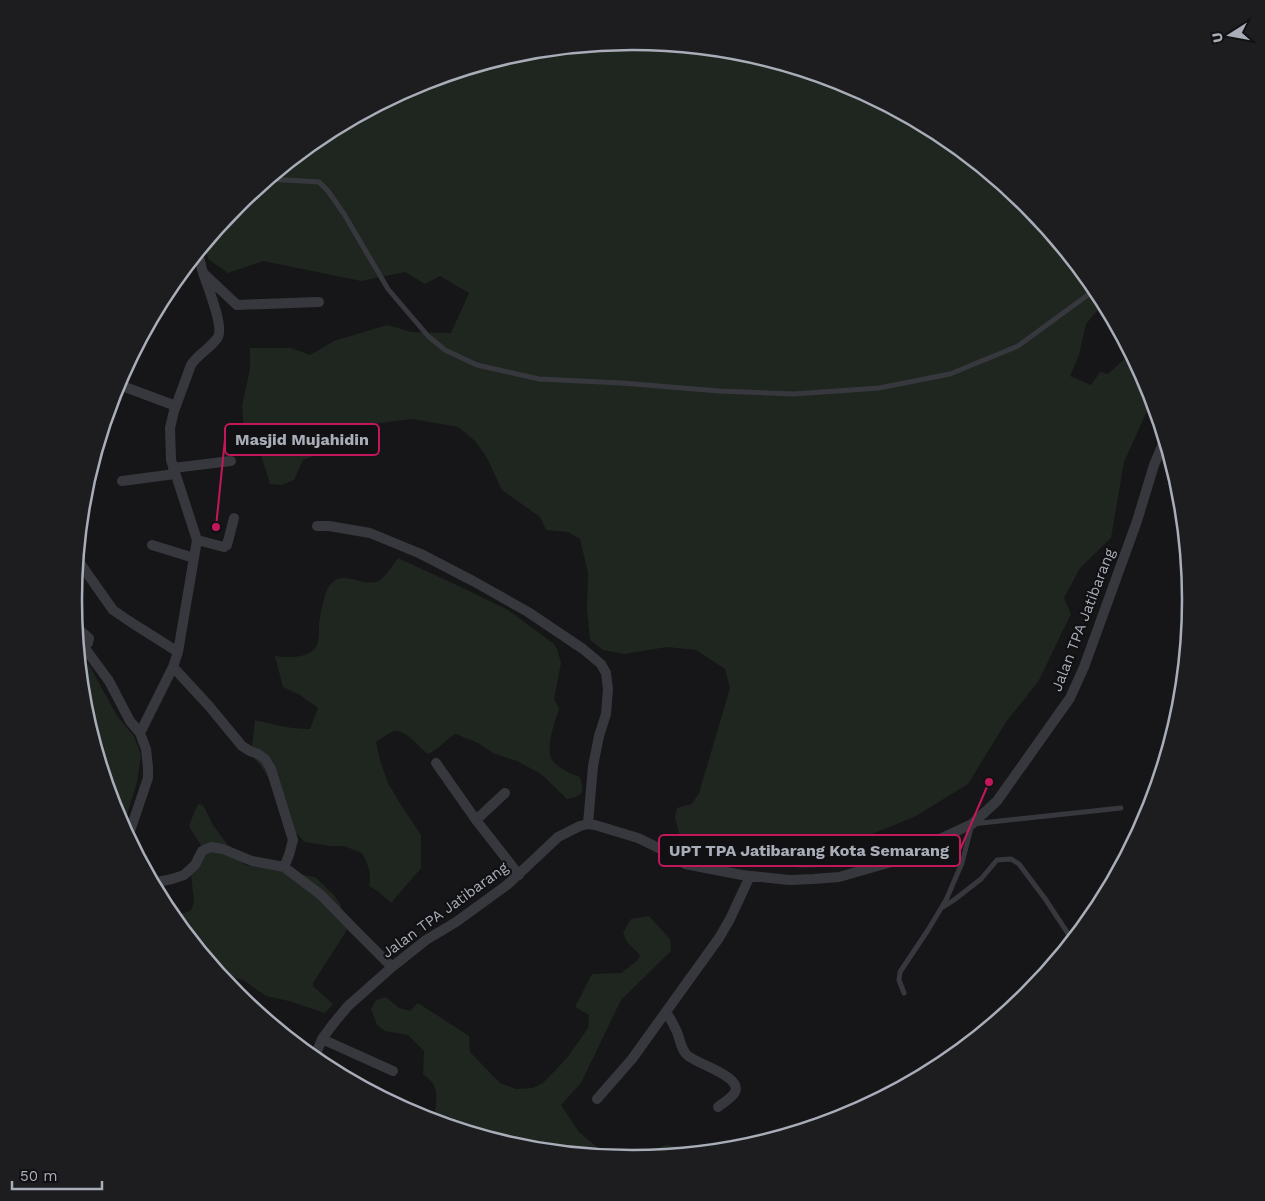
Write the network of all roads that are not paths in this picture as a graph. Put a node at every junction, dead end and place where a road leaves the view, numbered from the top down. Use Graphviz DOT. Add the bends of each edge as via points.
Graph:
graph roads {
  1 [pos="279,180"];
  2 [pos="200,260"];
  3 [pos="203,273"];
  4 [pos="1089,293"];
  5 [pos="318,302"];
  6 [pos="126,387"];
  7 [pos="176,406"];
  8 [pos="1161,448"];
  9 [pos="231,461"];
  10 [pos="174,471"];
  11 [pos="122,481"];
  12 [pos="234,518"];
  13 [pos="317,526"];
  14 [pos="197,540"];
  15 [pos="152,545"];
  16 [pos="194,558"];
  17 [pos="83,567"];
  18 [pos="83,633"];
  19 [pos="84,647"];
  20 [pos="178,652"];
  21 [pos="85,654"];
  22 [pos="174,667"];
  23 [pos="140,733"];
  24 [pos="436,764"];
  25 [pos="505,793"];
  26 [pos="1122,808"];
  27 [pos="476,820"];
  28 [pos="588,824"];
  29 [pos="972,824"];
  30 [pos="131,827"];
  31 [pos="284,867"];
  32 [pos="519,875"];
  33 [pos="750,876"];
  34 [pos="159,882"];
  35 [pos="941,908"];
  36 [pos="1069,935"];
  37 [pos="392,966"];
  38 [pos="904,993"];
  39 [pos="666,1012"];
  40 [pos="322,1039"];
  41 [pos="317,1051"];
  42 [pos="393,1070"];
  43 [pos="597,1099"];
  44 [pos="718,1108"];
  1 -- 4 [label="lane" via="319,182 324,186 388,289 428,336 445,350 477,365 540,379 794,394 879,388 950,374 1018,346"];
  2 -- 3 [label="street"];
  3 -- 5 [label="street" via="237,305"];
  3 -- 7 [label="street" via="216,312 219,333 196,358"];
  6 -- 7 [label="street"];
  7 -- 10 [label="street" via="170,428"];
  8 -- 29 [label="street, Jalan TPA Jatibarang" via="1084,668 1070,698 997,801"];
  9 -- 10 [label="street"];
  10 -- 11 [label="street"];
  10 -- 14 [label="street"];
  12 -- 14 [label="street" via="224,547"];
  13 -- 28 [label="street" via="370,533 421,554 528,612 601,664 607,679 606,714 594,766"];
  14 -- 16 [label="street"];
  15 -- 16 [label="street"];
  16 -- 20 [label="street"];
  17 -- 20 [label="street" via="113,610"];
  18 -- 19 [label="street" via="89,638"];
  20 -- 22 [label="street"];
  21 -- 23 [label="street" via="109,681"];
  22 -- 23 [label="street"];
  22 -- 31 [label="street" via="242,746 265,759 271,769 292,840"];
  23 -- 30 [label="street" via="146,749 148,778"];
  24 -- 27 [label="street"];
  25 -- 27 [label="street"];
  26 -- 29 [label="lane"];
  27 -- 32 [label="street"];
  28 -- 32 [label="street, Jalan TPA Jatibarang" via="558,837"];
  28 -- 33 [label="street, Jalan TPA Jatibarang" via="638,838 685,864"];
  29 -- 33 [label="street, Jalan TPA Jatibarang" via="888,863 839,877 789,880"];
  29 -- 35 [label="lane" via="962,862"];
  31 -- 34 [label="street" via="252,861 211,847 202,851 195,865 184,874"];
  31 -- 37 [label="street" via="321,895"];
  32 -- 37 [label="street, Jalan TPA Jatibarang"];
  33 -- 39 [label="street" via="719,938"];
  35 -- 36 [label="lane" via="976,884 997,860 1011,859 1019,864"];
  35 -- 38 [label="lane" via="900,972"];
  37 -- 40 [label="street, Jalan TPA Jatibarang" via="348,1006"];
  39 -- 43 [label="street"];
  39 -- 44 [label="street" via="687,1056 723,1074 735,1084 734,1094"];
  40 -- 41 [label="street, Jalan TPA Jatibarang"];
  40 -- 42 [label="street"];
}
